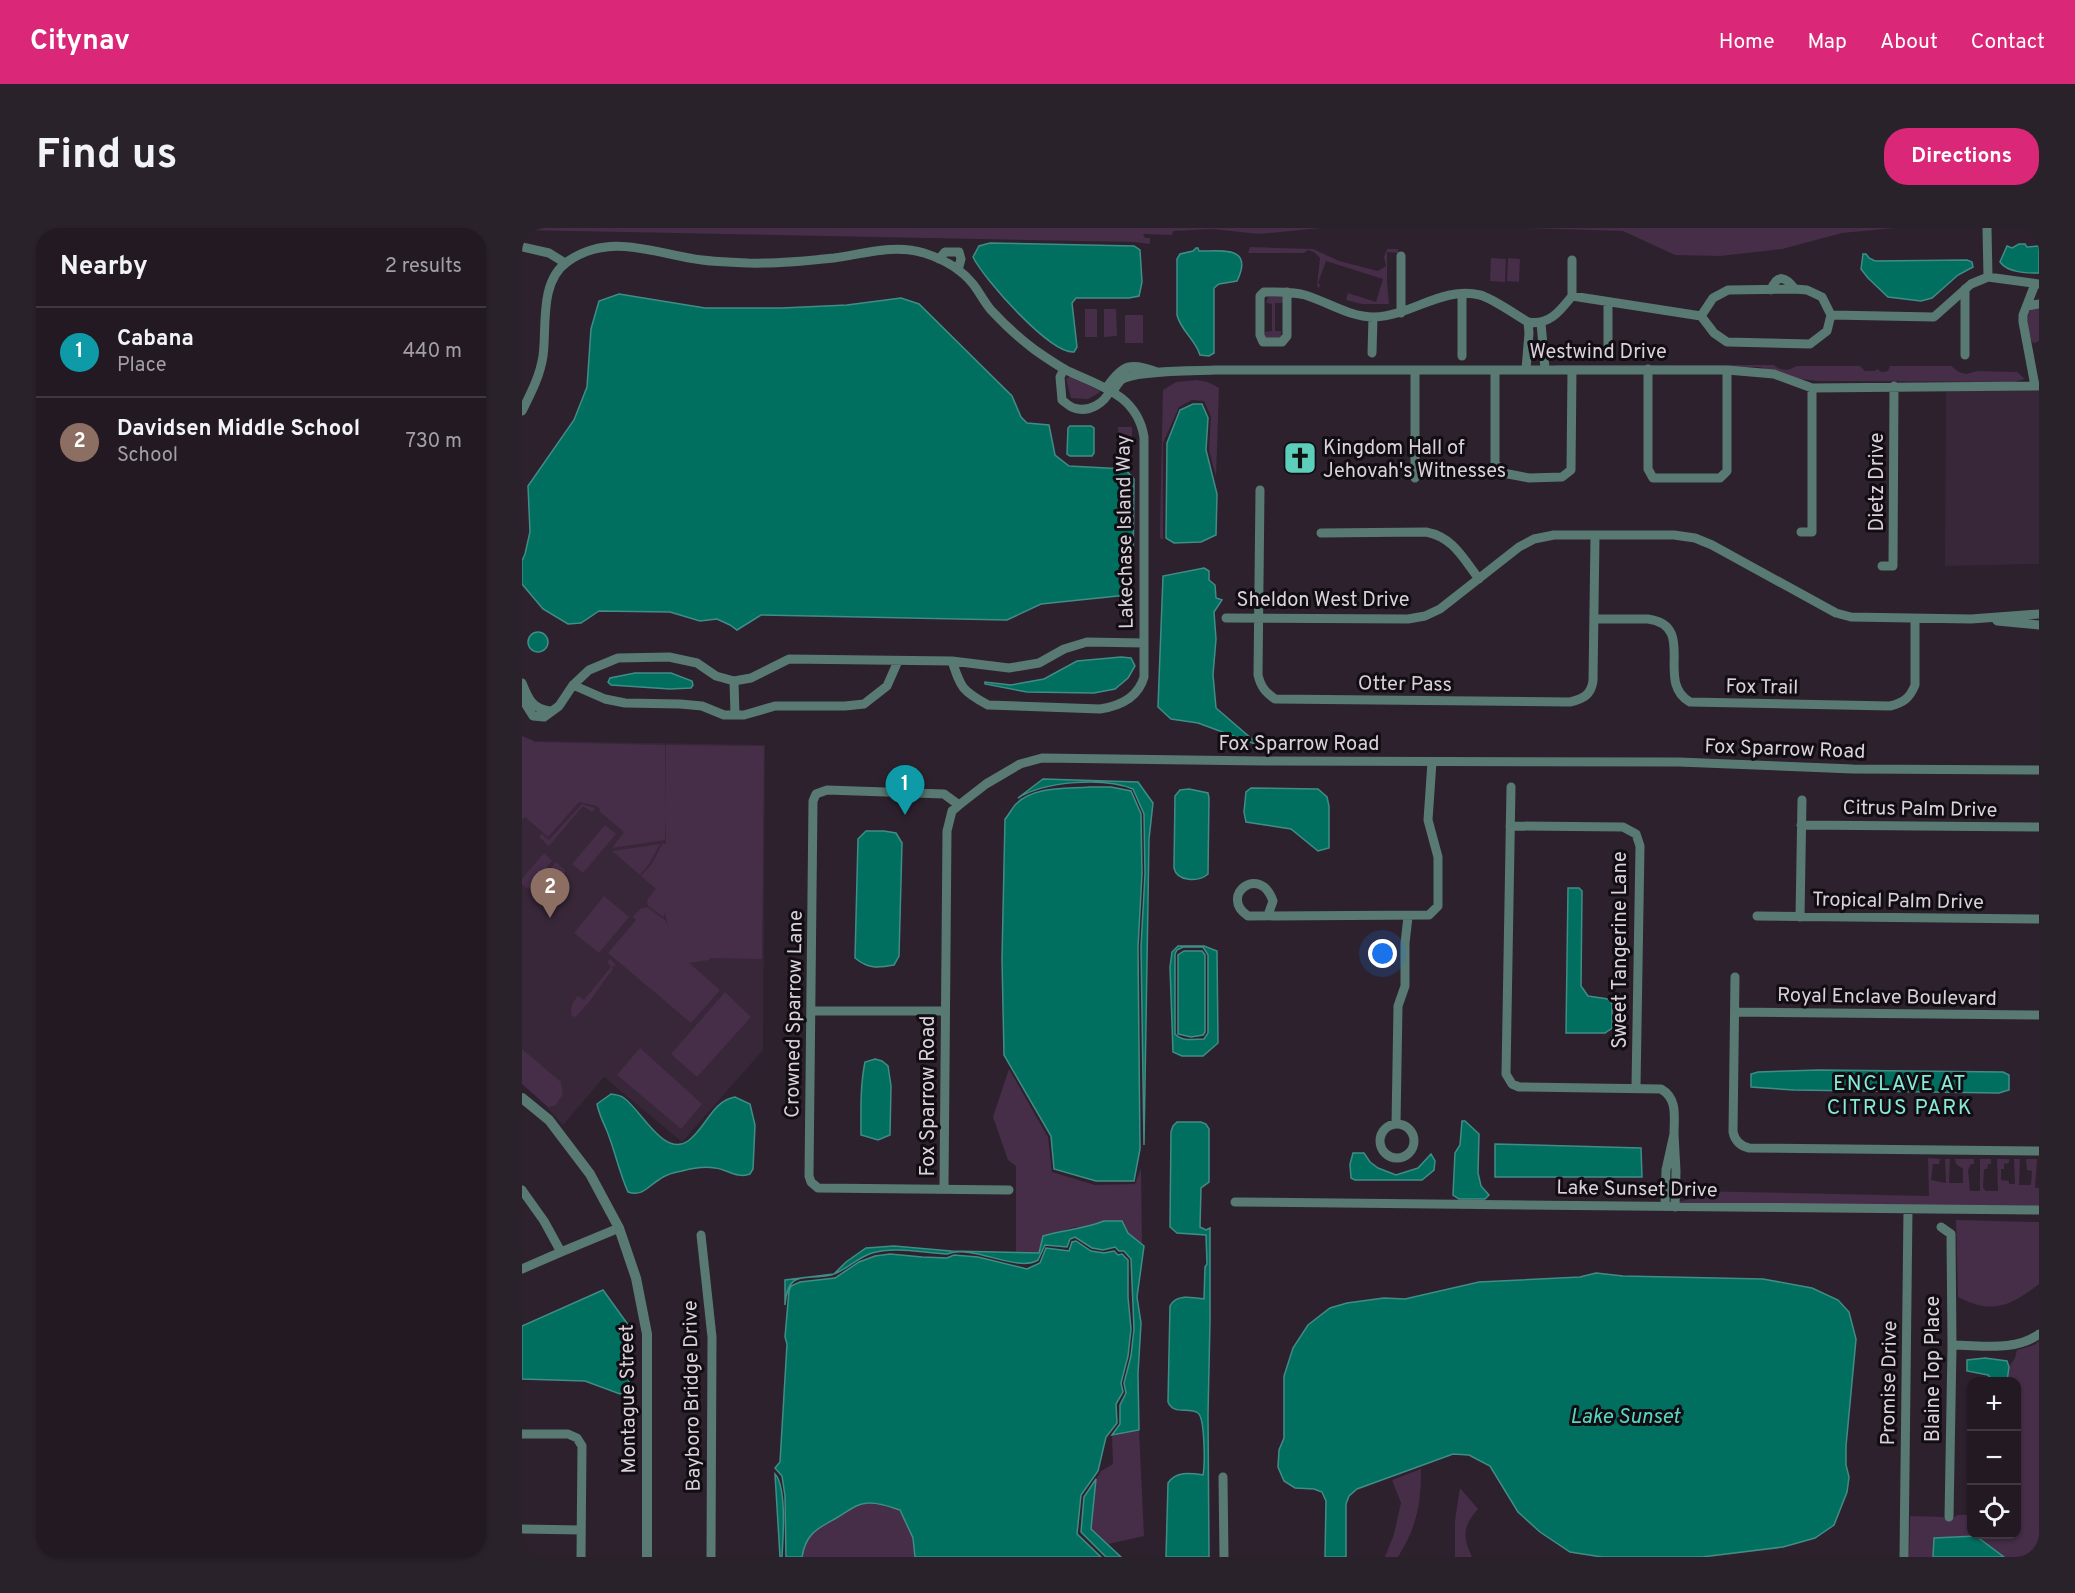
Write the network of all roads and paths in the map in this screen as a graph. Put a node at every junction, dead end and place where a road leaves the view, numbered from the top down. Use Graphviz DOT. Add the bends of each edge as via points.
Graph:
graph roads {
  1 [pos="1987,228"];
  2 [pos="522,247"];
  3 [pos="1401,256"];
  4 [pos="939,259"];
  5 [pos="1572,260"];
  6 [pos="565,262"];
  7 [pos="958,270"];
  8 [pos="1988,277"];
  9 [pos="2037,284"];
  10 [pos="1965,289"];
  11 [pos="1287,292"];
  12 [pos="1462,294"];
  13 [pos="2039,294"];
  14 [pos="1572,296"];
  15 [pos="1608,302"];
  16 [pos="2039,304"];
  17 [pos="2027,306"];
  18 [pos="1401,313"];
  19 [pos="1831,315"];
  20 [pos="1701,316"];
  21 [pos="1373,317"];
  22 [pos="1528,322"];
  23 [pos="1541,323"];
  24 [pos="1542,339"];
  25 [pos="1528,340"];
  26 [pos="1608,352"];
  27 [pos="1372,353"];
  28 [pos="1965,355"];
  29 [pos="1462,356"];
  30 [pos="1064,369"];
  31 [pos="1526,369"];
  32 [pos="1545,369"];
  33 [pos="1648,369"];
  34 [pos="1495,370"];
  35 [pos="1572,370"];
  36 [pos="1727,370"];
  37 [pos="1415,371"];
  38 [pos="2039,376"];
  39 [pos="2038,386"];
  40 [pos="1894,387"];
  41 [pos="1812,388"];
  42 [pos="1110,390"];
  43 [pos="522,411"];
  44 [pos="1415,478"];
  45 [pos="1260,490"];
  46 [pos="1801,532"];
  47 [pos="1321,533"];
  48 [pos="1595,536"];
  49 [pos="1882,566"];
  50 [pos="1479,579"];
  51 [pos="2039,614"];
  52 [pos="1226,618"];
  53 [pos="1260,618"];
  54 [pos="1595,619"];
  55 [pos="1915,619"];
  56 [pos="1971,619"];
  57 [pos="2039,625"];
  58 [pos="1144,644"];
  59 [pos="898,661"];
  60 [pos="952,661"];
  61 [pos="734,681"];
  62 [pos="522,683"];
  63 [pos="573,685"];
  64 [pos="524,699"];
  65 [pos="735,715"];
  66 [pos="1432,762"];
  67 [pos="2039,770"];
  68 [pos="1511,787"];
  69 [pos="1802,800"];
  70 [pos="959,805"];
  71 [pos="1801,825"];
  72 [pos="1510,826"];
  73 [pos="2039,827"];
  74 [pos="1268,915"];
  75 [pos="1757,916"];
  76 [pos="1408,917"];
  77 [pos="1800,917"];
  78 [pos="2039,920"];
  79 [pos="1735,977"];
  80 [pos="812,1011"];
  81 [pos="945,1011"];
  82 [pos="1735,1012"];
  83 [pos="2039,1015"];
  84 [pos="1636,1088"];
  85 [pos="522,1098"];
  86 [pos="1396,1124"];
  87 [pos="2039,1151"];
  88 [pos="944,1188"];
  89 [pos="522,1190"];
  90 [pos="1009,1190"];
  91 [pos="1235,1202"];
  92 [pos="1670,1207"];
  93 [pos="1908,1209"];
  94 [pos="2039,1210"];
  95 [pos="1941,1227"];
  96 [pos="620,1228"];
  97 [pos="701,1235"];
  98 [pos="561,1252"];
  99 [pos="522,1269"];
  100 [pos="2039,1334"];
  101 [pos="1952,1345"];
  102 [pos="522,1434"];
  103 [pos="1223,1478"];
  104 [pos="1949,1517"];
  105 [pos="522,1529"];
  106 [pos="581,1530"];
  107 [pos="581,1557"];
  108 [pos="647,1557"];
  109 [pos="711,1557"];
  110 [pos="1224,1557"];
  111 [pos="1904,1557"];
  1 -- 8 [label="street"];
  2 -- 6 [label="street" via="549,253"];
  3 -- 18 [label="street"];
  4 -- 6 [label="street, Lakechase Island Way" via="922,252 886,249 834,258 750,263 704,260 621,245 603,246"];
  4 -- 7 [label="street, Lakechase Island Way"];
  4 -- 7 [label="street, Lakechase Island Way" via="945,252 959,252"];
  5 -- 14 [label="street"];
  6 -- 43 [label="street" via="547,296 543,357 535,387"];
  7 -- 30 [label="street, Lakechase Island Way" via="991,310 1033,348"];
  8 -- 9 [label="street"];
  8 -- 10 [label="street"];
  9 -- 13 [label="street"];
  9 -- 17 [label="street"];
  10 -- 19 [label="street" via="1934,317"];
  10 -- 28 [label="street"];
  11 -- 11 [label="street" via="1264,292 1260,296 1263,342 1282,342 1287,336"];
  11 -- 21 [label="street"];
  12 -- 18 [label="street" via="1444,295"];
  12 -- 22 [label="street" via="1482,296"];
  12 -- 29 [label="street"];
  14 -- 15 [label="street"];
  14 -- 23 [label="street" via="1555,316"];
  15 -- 20 [label="street"];
  15 -- 26 [label="street"];
  16 -- 17 [label="street"];
  17 -- 39 [label="street" via="2023,322"];
  18 -- 21 [label="street"];
  19 -- 20 [label="street" via="1822,297 1795,289 1728,290 1713,298"];
  19 -- 20 [label="street" via="1827,331 1810,344 1727,342"];
  21 -- 27 [label="street"];
  22 -- 23 [label="street"];
  22 -- 25 [label="street"];
  23 -- 24 [label="street"];
  24 -- 25 [label="street"];
  24 -- 32 [label="street"];
  25 -- 31 [label="street"];
  30 -- 42 [label="street, Lakechase Island Way"];
  30 -- 42 [label="street" via="1060,377 1062,400 1074,408 1090,409 1107,398"];
  31 -- 32 [label="street, Westwind Drive"];
  31 -- 34 [label="street, Westwind Drive"];
  32 -- 35 [label="street, Westwind Drive"];
  33 -- 35 [label="street, Westwind Drive"];
  33 -- 36 [label="street, Westwind Drive"];
  33 -- 36 [label="street" via="1648,469 1653,478 1720,478 1727,471"];
  34 -- 35 [label="street" via="1495,463 1503,473 1529,478 1562,477 1571,470"];
  34 -- 37 [label="street, Westwind Drive"];
  36 -- 41 [label="street, Westwind Drive" via="1774,374"];
  37 -- 42 [label="street, Westwind Drive" via="1159,372 1128,366 1117,372"];
  37 -- 44 [label="street"];
  38 -- 39 [label="street"];
  39 -- 40 [label="street, Westwind Drive"];
  40 -- 41 [label="street, Westwind Drive"];
  40 -- 49 [label="street, Dietz Drive" via="1893,566"];
  41 -- 46 [label="street" via="1812,532"];
  42 -- 58 [label="street, Lakechase Island Way" via="1132,408 1143,437"];
  45 -- 53 [label="street, Otter Pass"];
  47 -- 50 [label="street" via="1439,535 1450,542"];
  48 -- 50 [label="street, Sheldon West Drive" via="1554,535 1534,539"];
  48 -- 54 [label="street, Otter Pass"];
  48 -- 55 [label="street, Sheldon West Drive" via="1695,538 1836,613"];
  50 -- 53 [label="street, Sheldon West Drive" via="1425,616"];
  51 -- 56 [label="street"];
  52 -- 53 [label="street, Sheldon West Drive"];
  53 -- 54 [label="street, Otter Pass" via="1258,675 1265,692 1275,699 1570,702 1580,700 1592,689"];
  54 -- 55 [label="street, Fox Trail" via="1648,619 1665,625 1674,642 1675,687 1690,702 1890,706 1911,695 1915,685"];
  55 -- 56 [label="street, Sheldon West Drive"];
  56 -- 57 [label="street"];
  58 -- 60 [label="street, Lakechase Island Way" via="1087,642 1039,663 1009,669"];
  58 -- 60 [label="street" via="1142,686 1118,706 1100,709 988,705 960,685"];
  59 -- 60 [label="street, Lakechase Island Way"];
  59 -- 61 [label="street, Lakechase Island Way" via="789,659 751,678"];
  59 -- 65 [label="street" via="887,686 864,704 775,706"];
  61 -- 63 [label="street" via="716,676 697,663 669,657 618,658 590,670"];
  61 -- 65 [label="street"];
  62 -- 64 [label="street"];
  63 -- 64 [label="street" via="559,706 544,717 533,716"];
  63 -- 65 [label="street" via="625,703 702,706"];
  66 -- 67 [label="street, Fox Sparrow Road" via="1679,762 1853,769"];
  66 -- 70 [label="street, Fox Sparrow Road" via="1042,758 1020,764"];
  66 -- 76 [label="street" via="1428,820 1438,857 1438,906 1429,915"];
  68 -- 72 [label="street"];
  69 -- 71 [label="street"];
  70 -- 80 [label="street, Crowned Sparrow Lane" via="944,794 827,790 816,794"];
  70 -- 81 [label="street, Fox Sparrow Road" via="952,811 947,831"];
  71 -- 73 [label="street, Citrus Palm Drive"];
  71 -- 77 [label="street"];
  72 -- 84 [label="street, Sweet Tangerine Lane" via="1623,826 1636,834 1640,846"];
  72 -- 84 [label="street" via="1506,1074 1519,1087"];
  74 -- 76 [label="street"];
  75 -- 77 [label="street, Tropical Palm Drive"];
  76 -- 86 [label="street" via="1405,986 1398,1006"];
  77 -- 78 [label="street, Tropical Palm Drive"];
  79 -- 82 [label="street"];
  80 -- 81 [label="street"];
  80 -- 88 [label="street, Crowned Sparrow Lane" via="811,1182 818,1188"];
  81 -- 88 [label="street, Fox Sparrow Road"];
  82 -- 83 [label="street, Royal Enclave Boulevard"];
  82 -- 87 [label="street" via="1733,1132 1737,1142 1745,1147"];
  84 -- 92 [label="street" via="1661,1089 1674,1100 1676,1171"];
  85 -- 96 [label="street, Montague Street" via="549,1120 573,1150"];
  88 -- 90 [label="street, Crowned Sparrow Lane"];
  89 -- 98 [label="street"];
  91 -- 92 [label="street, Lake Sunset Drive"];
  92 -- 93 [label="street, Lake Sunset Drive"];
  93 -- 94 [label="street, Lake Sunset Drive"];
  93 -- 111 [label="street, Promise Drive"];
  95 -- 101 [label="street, Blaine Top Place" via="1951,1234"];
  96 -- 98 [label="street"];
  96 -- 108 [label="street, Montague Street" via="636,1278 647,1334"];
  97 -- 109 [label="street, Bayboro Bridge Drive" via="712,1337"];
  98 -- 99 [label="street"];
  100 -- 101 [label="street" via="2013,1346"];
  101 -- 104 [label="street, Blaine Top Place"];
  102 -- 106 [label="street" via="568,1434 582,1446"];
  103 -- 110 [label="street"];
  105 -- 106 [label="street"];
  106 -- 107 [label="street"];
}
